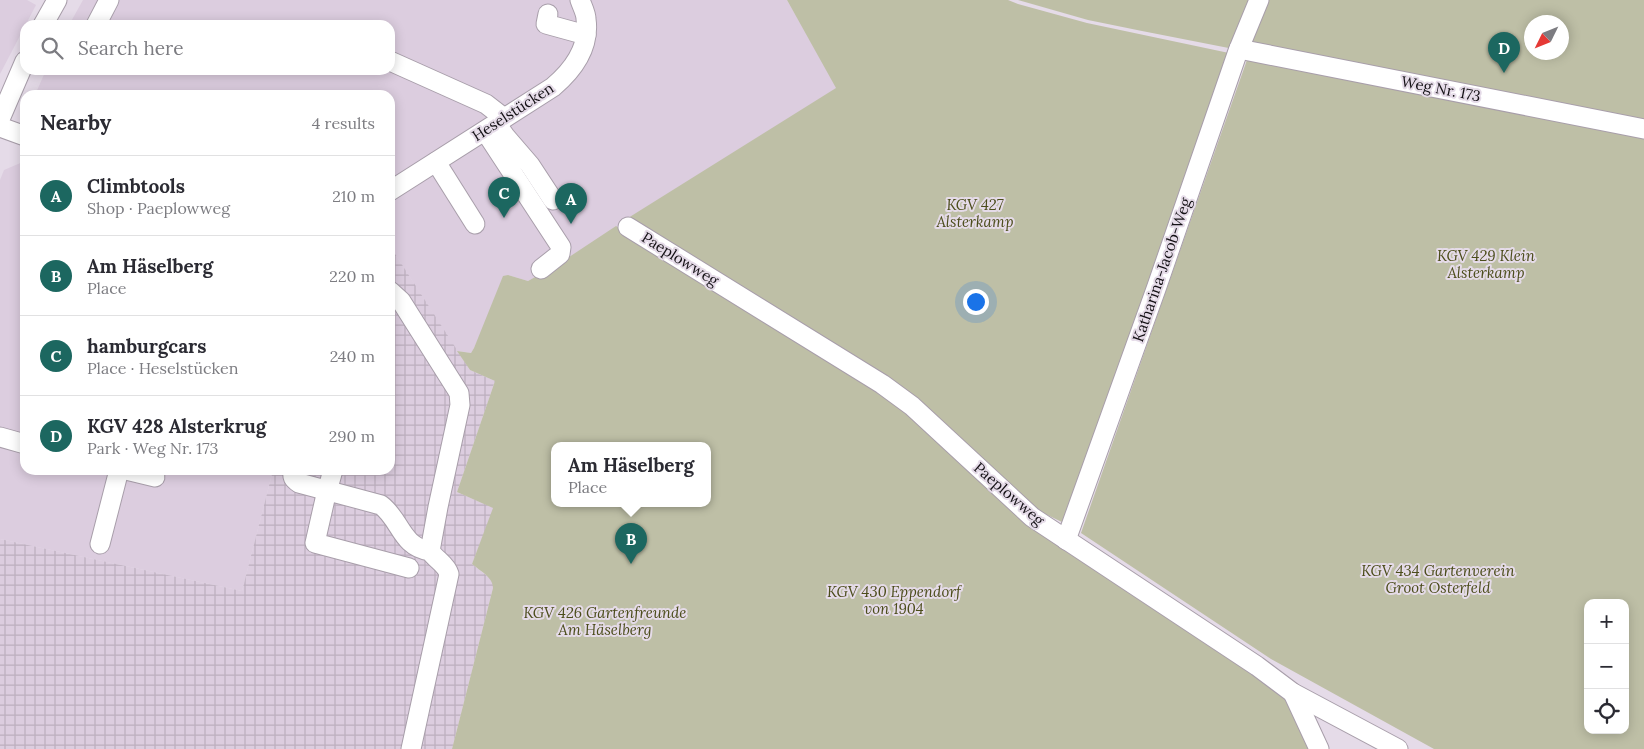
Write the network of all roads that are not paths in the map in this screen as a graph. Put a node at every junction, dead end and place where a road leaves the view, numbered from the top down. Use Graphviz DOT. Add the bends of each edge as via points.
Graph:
graph roads {
  1 [pos="57,0"];
  2 [pos="109,0"];
  3 [pos="580,0"];
  4 [pos="1259,0"];
  5 [pos="548,14"];
  6 [pos="46,20"];
  7 [pos="99,20"];
  8 [pos="586,35"];
  9 [pos="1239,49"];
  10 [pos="395,63"];
  11 [pos="20,73"];
  12 [pos="0,119"];
  13 [pos="495,124"];
  14 [pos="0,127"];
  15 [pos="1644,129"];
  16 [pos="20,134"];
  17 [pos="436,162"];
  18 [pos="395,187"];
  19 [pos="553,200"];
  20 [pos="475,224"];
  21 [pos="628,227"];
  22 [pos="541,269"];
  23 [pos="395,295"];
  24 [pos="0,437"];
  25 [pos="20,443"];
  26 [pos="118,475"];
  27 [pos="146,475"];
  28 [pos="292,475"];
  29 [pos="332,475"];
  30 [pos="154,477"];
  31 [pos="327,490"];
  32 [pos="1066,540"];
  33 [pos="100,544"];
  34 [pos="430,551"];
  35 [pos="409,568"];
  36 [pos="1293,693"];
  37 [pos="411,749"];
  38 [pos="1319,749"];
  39 [pos="1398,749"];
  1 -- 6 [label="street"];
  2 -- 7 [label="street"];
  3 -- 8 [label="street, Heselstücken" via="586,18"];
  4 -- 9 [label="street, Katharina-Jacob-Weg"];
  5 -- 8 [label="street" via="546,24"];
  8 -- 13 [label="street, Heselstücken" via="582,50 564,77"];
  9 -- 15 [label="street, Weg Nr. 173"];
  9 -- 32 [label="street, Katharina-Jacob-Weg"];
  10 -- 13 [label="street" via="486,104"];
  11 -- 12 [label="street"];
  13 -- 17 [label="street, Heselstücken"];
  13 -- 19 [label="street" via="530,165"];
  13 -- 22 [label="street" via="561,247 560,254"];
  14 -- 16 [label="street"];
  17 -- 18 [label="street, Heselstücken"];
  17 -- 20 [label="street"];
  21 -- 32 [label="street, Paeplowweg" via="882,384 912,406 1032,516"];
  23 -- 34 [label="street" via="459,393 460,405"];
  24 -- 25 [label="street"];
  26 -- 33 [label="street"];
  27 -- 30 [label="street"];
  28 -- 31 [label="street" via="299,483"];
  29 -- 31 [label="street"];
  31 -- 34 [label="street" via="381,505 413,545"];
  31 -- 35 [label="street" via="315,543"];
  32 -- 36 [label="street, Paeplowweg"];
  34 -- 37 [label="street" via="449,574"];
  36 -- 38 [label="street"];
  36 -- 39 [label="street, Paeplowweg"];
}
